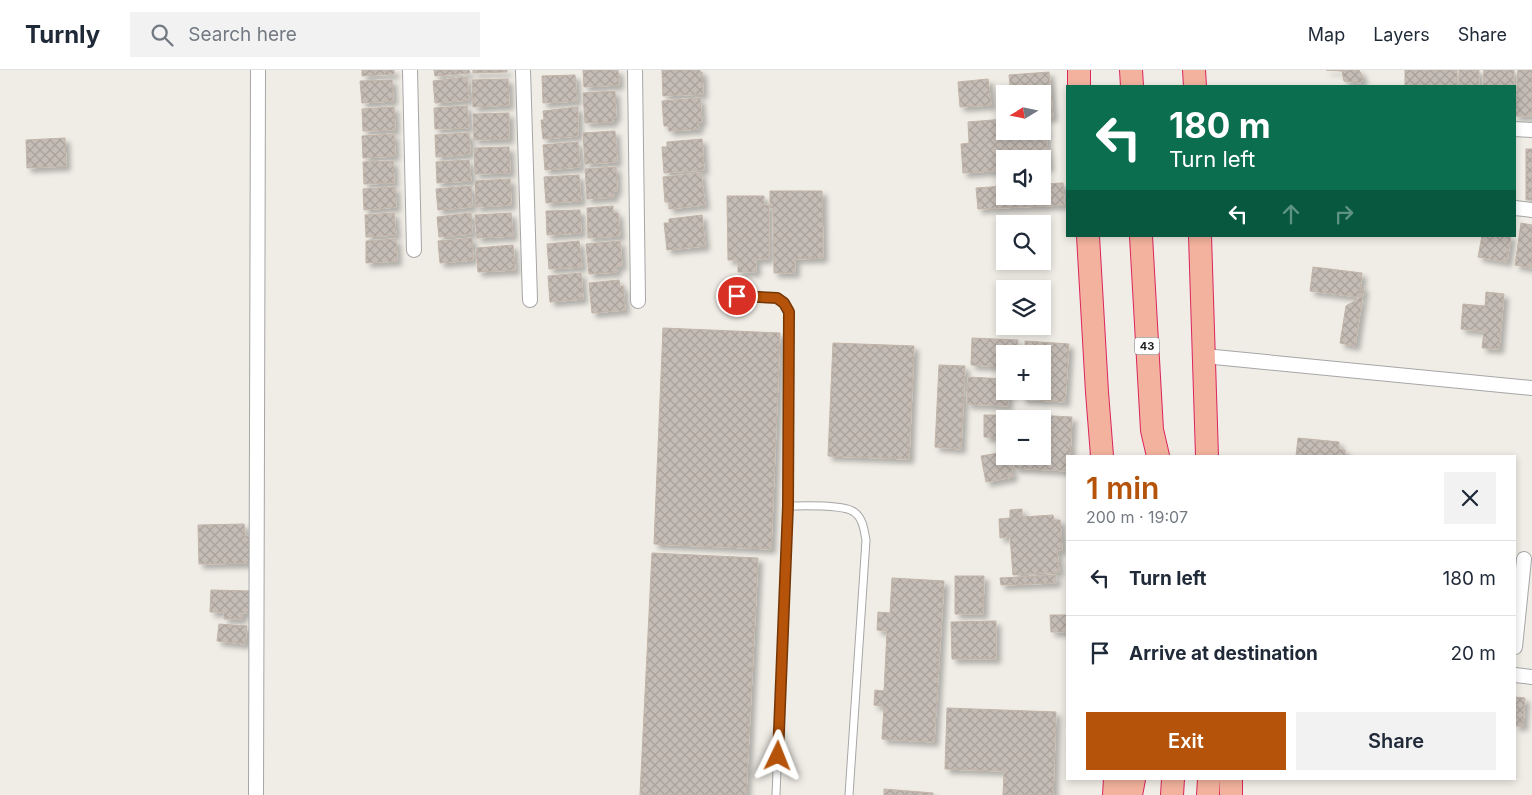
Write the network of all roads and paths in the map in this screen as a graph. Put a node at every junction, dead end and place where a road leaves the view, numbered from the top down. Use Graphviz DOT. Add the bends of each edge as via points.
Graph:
graph roads {
  1 [pos="258,70"];
  2 [pos="410,70"];
  3 [pos="523,70"];
  4 [pos="634,70"];
  5 [pos="1079,70"];
  6 [pos="1131,70"];
  7 [pos="1194,70"];
  8 [pos="1080,85"];
  9 [pos="1132,85"];
  10 [pos="1195,85"];
  11 [pos="1516,129"];
  12 [pos="1532,130"];
  13 [pos="1516,208"];
  14 [pos="1532,210"];
  15 [pos="1088,237"];
  16 [pos="1141,237"];
  17 [pos="1200,237"];
  18 [pos="414,250"];
  19 [pos="737,296"];
  20 [pos="530,300"];
  21 [pos="638,301"];
  22 [pos="1204,356"];
  23 [pos="1532,388"];
  24 [pos="1152,430"];
  25 [pos="1102,455"];
  26 [pos="1152,455"];
  27 [pos="1158,455"];
  28 [pos="1207,455"];
  29 [pos="788,506"];
  30 [pos="1524,559"];
  31 [pos="1516,637"];
  32 [pos="1516,675"];
  33 [pos="1532,677"];
  34 [pos="1115,780"];
  35 [pos="1134,780"];
  36 [pos="1173,780"];
  37 [pos="1209,780"];
  38 [pos="1231,780"];
  39 [pos="256,795"];
  40 [pos="776,795"];
  41 [pos="849,795"];
  42 [pos="1114,795"];
  43 [pos="1131,795"];
  44 [pos="1172,795"];
  45 [pos="1208,795"];
  46 [pos="1231,795"];
  1 -- 39 [label="street"];
  2 -- 18 [label="street"];
  3 -- 20 [label="street"];
  4 -- 21 [label="street"];
  5 -- 8 [label="highway"];
  6 -- 9 [label="highway"];
  7 -- 10 [label="highway"];
  11 -- 12 [label="street"];
  13 -- 14 [label="street"];
  15 -- 25 [label="highway"];
  16 -- 24 [label="highway, 43"];
  17 -- 22 [label="highway"];
  19 -- 29 [label="lane" via="777,298 789,312"];
  22 -- 23 [label="street"];
  22 -- 28 [label="highway"];
  24 -- 26 [label="highway, 43"];
  24 -- 27 [label="highway, 43"];
  29 -- 40 [label="lane"];
  29 -- 41 [label="lane" via="840,507 854,511 863,523 866,540"];
  30 -- 31 [label="street"];
  32 -- 33 [label="street"];
  34 -- 42 [label="highway"];
  35 -- 43 [label="highway"];
  36 -- 44 [label="highway"];
  37 -- 45 [label="highway"];
  38 -- 46 [label="highway"];
}
